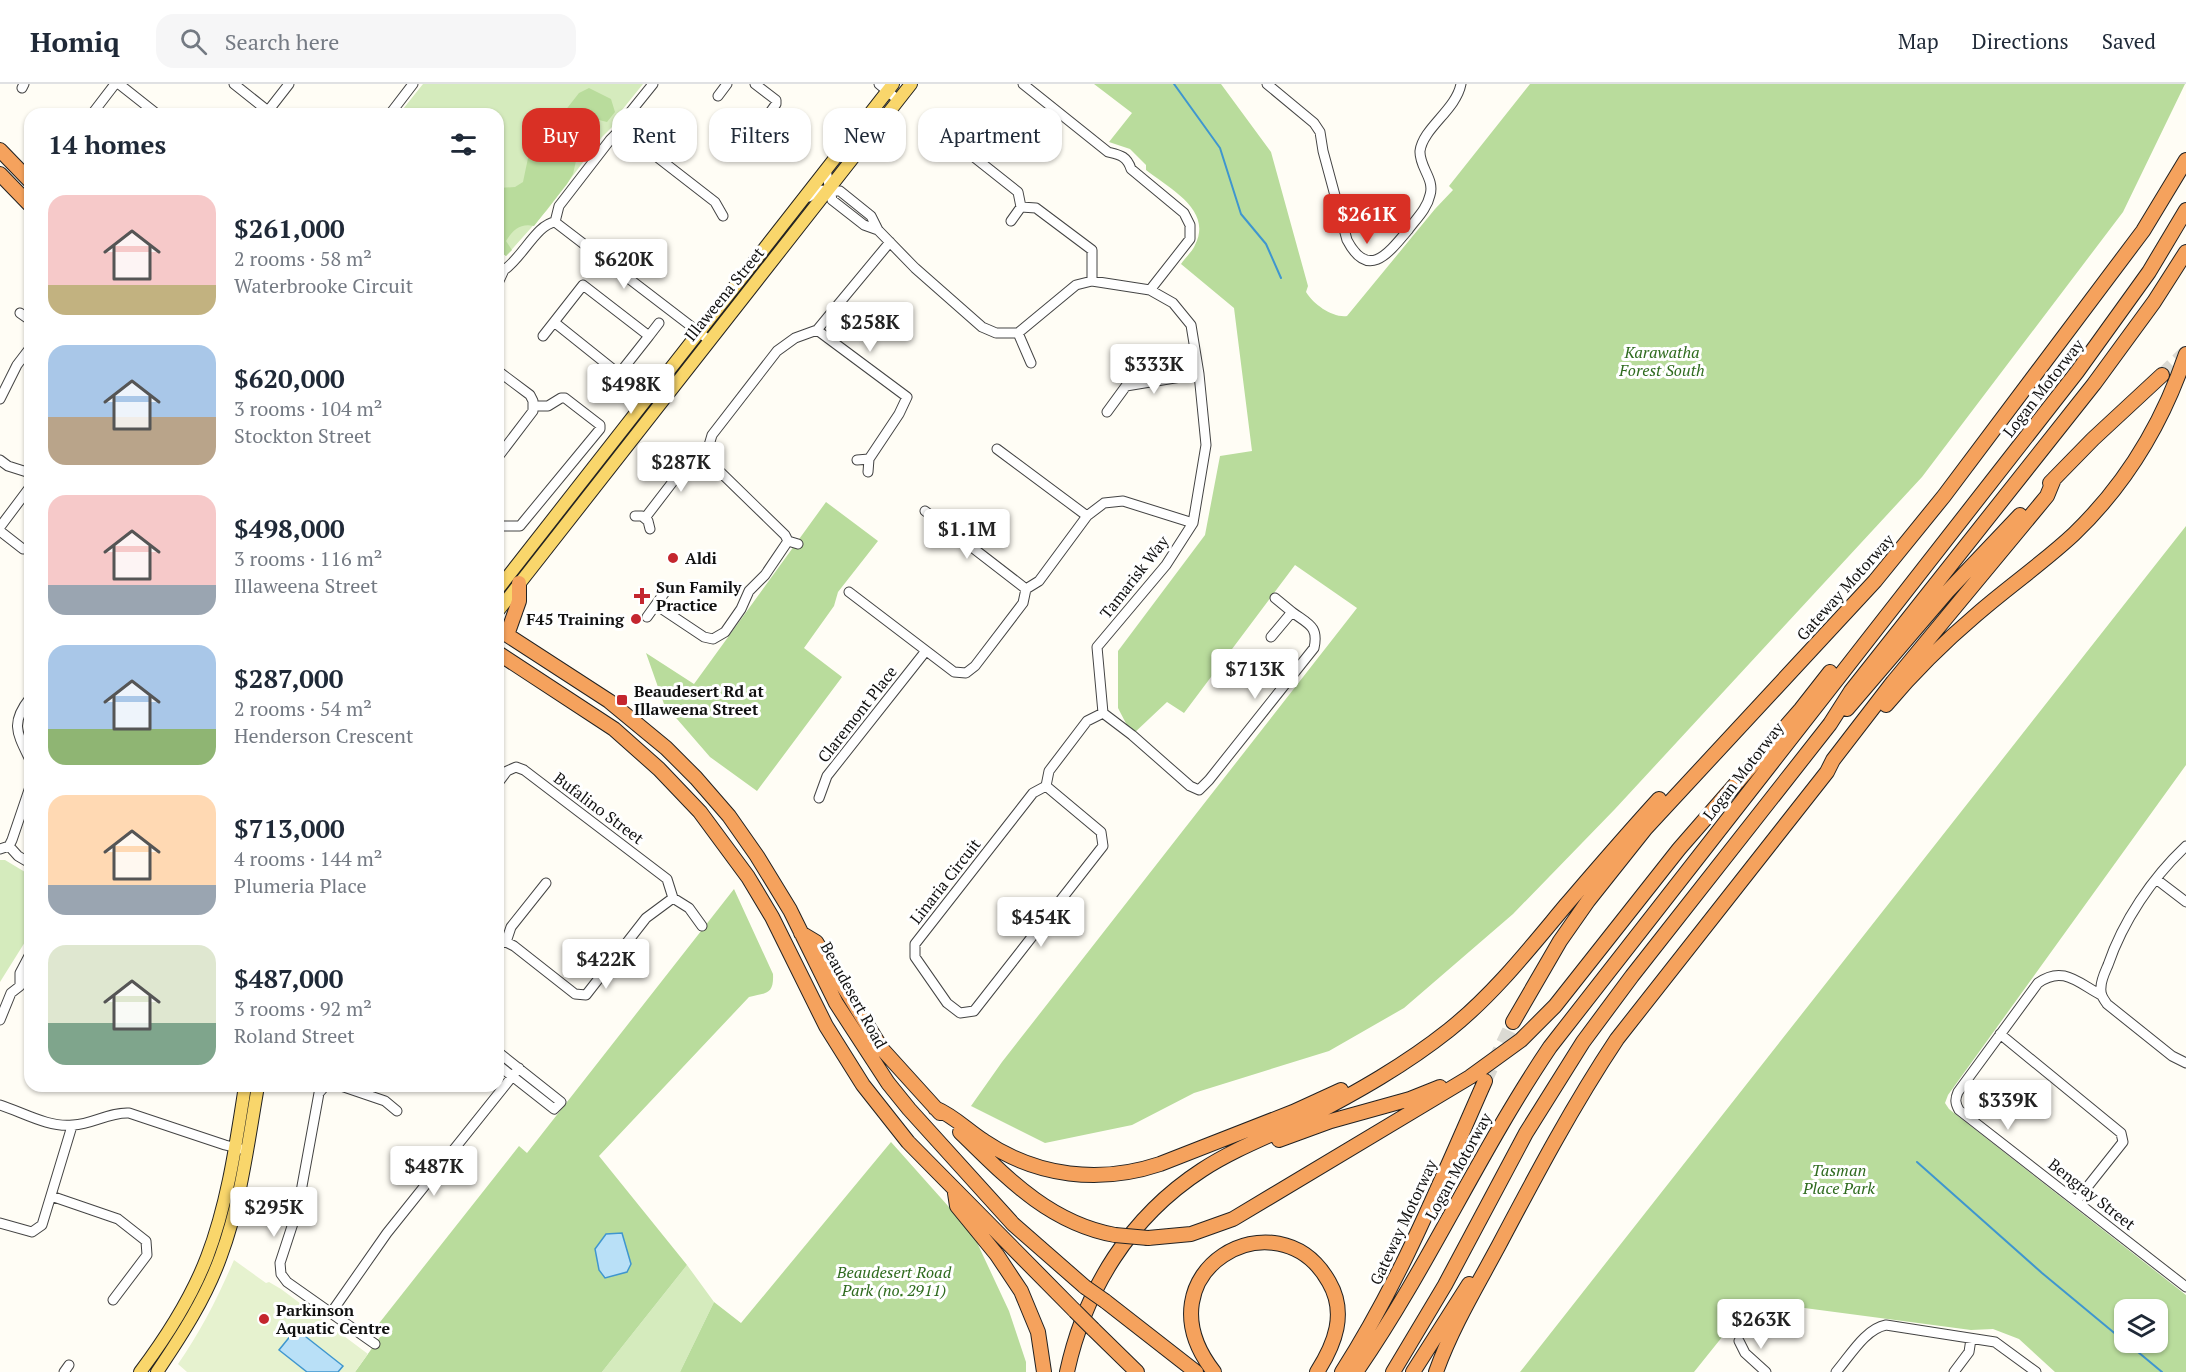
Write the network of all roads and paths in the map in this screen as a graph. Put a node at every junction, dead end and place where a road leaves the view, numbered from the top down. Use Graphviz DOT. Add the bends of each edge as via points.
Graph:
graph roads {
  1 [pos="117,84"];
  2 [pos="234,84"];
  3 [pos="290,84"];
  4 [pos="413,84"];
  5 [pos="653,84"];
  6 [pos="727,84"];
  7 [pos="911,84"];
  8 [pos="1023,84"];
  9 [pos="1267,84"];
  10 [pos="1461,84"];
  11 [pos="762,86"];
  12 [pos="886,86"];
  13 [pos="718,96"];
  14 [pos="898,100"];
  15 [pos="97,108"];
  16 [pos="149,108"];
  17 [pos="262,108"];
  18 [pos="270,108"];
  19 [pos="395,108"];
  20 [pos="634,108"];
  21 [pos="773,108"];
  22 [pos="612,138"];
  23 [pos="0,150"];
  24 [pos="2186,160"];
  25 [pos="663,162"];
  26 [pos="980,162"];
  27 [pos="826,170"];
  28 [pos="0,174"];
  29 [pos="24,175"];
  30 [pos="834,193"];
  31 [pos="24,199"];
  32 [pos="798,205"];
  33 [pos="1021,207"];
  34 [pos="2186,210"];
  35 [pos="723,216"];
  36 [pos="1011,221"];
  37 [pos="555,222"];
  38 [pos="890,242"];
  39 [pos="2186,252"];
  40 [pos="504,267"];
  41 [pos="1092,280"];
  42 [pos="1150,290"];
  43 [pos="20,313"];
  44 [pos="24,316"];
  45 [pos="554,322"];
  46 [pos="659,323"];
  47 [pos="817,330"];
  48 [pos="1018,333"];
  49 [pos="543,336"];
  50 [pos="649,336"];
  51 [pos="704,336"];
  52 [pos="2186,354"];
  53 [pos="24,356"];
  54 [pos="1031,363"];
  55 [pos="619,374"];
  56 [pos="1199,374"];
  57 [pos="2162,375"];
  58 [pos="504,376"];
  59 [pos="609,389"];
  60 [pos="0,399"];
  61 [pos="533,406"];
  62 [pos="638,411"];
  63 [pos="1107,412"];
  64 [pos="649,417"];
  65 [pos="504,449"];
  66 [pos="997,450"];
  67 [pos="709,458"];
  68 [pos="869,459"];
  69 [pos="0,460"];
  70 [pos="857,460"];
  71 [pos="24,471"];
  72 [pos="868,472"];
  73 [pos="2054,479"];
  74 [pos="24,495"];
  75 [pos="925,511"];
  76 [pos="635,516"];
  77 [pos="1087,516"];
  78 [pos="645,518"];
  79 [pos="1193,523"];
  80 [pos="504,526"];
  81 [pos="0,529"];
  82 [pos="650,529"];
  83 [pos="788,541"];
  84 [pos="798,544"];
  85 [pos="23,549"];
  86 [pos="504,581"];
  87 [pos="519,584"];
  88 [pos="1026,589"];
  89 [pos="665,592"];
  90 [pos="849,592"];
  91 [pos="1275,598"];
  92 [pos="504,603"];
  93 [pos="656,605"];
  94 [pos="1292,612"];
  95 [pos="647,617"];
  96 [pos="1884,618"];
  97 [pos="504,628"];
  98 [pos="504,633"];
  99 [pos="1271,637"];
  100 [pos="925,651"];
  101 [pos="504,658"];
  102 [pos="24,706"];
  103 [pos="1103,713"];
  104 [pos="1830,724"];
  105 [pos="24,747"];
  106 [pos="1701,767"];
  107 [pos="1827,772"];
  108 [pos="504,775"];
  109 [pos="1046,786"];
  110 [pos="819,798"];
  111 [pos="24,801"];
  112 [pos="2186,846"];
  113 [pos="4,848"];
  114 [pos="24,860"];
  115 [pos="2156,879"];
  116 [pos="546,883"];
  117 [pos="673,898"];
  118 [pos="2186,902"];
  119 [pos="702,926"];
  120 [pos="801,933"];
  121 [pos="504,939"];
  122 [pos="504,944"];
  123 [pos="24,965"];
  124 [pos="24,985"];
  125 [pos="24,988"];
  126 [pos="2101,995"];
  127 [pos="0,1020"];
  128 [pos="1513,1022"];
  129 [pos="2000,1034"];
  130 [pos="504,1057"];
  131 [pos="2186,1061"];
  132 [pos="1405,1063"];
  133 [pos="519,1068"];
  134 [pos="504,1070"];
  135 [pos="513,1077"];
  136 [pos="1470,1077"];
  137 [pos="1485,1081"];
  138 [pos="504,1088"];
  139 [pos="245,1092"];
  140 [pos="256,1092"];
  141 [pos="320,1092"];
  142 [pos="359,1092"];
  143 [pos="501,1092"];
  144 [pos="0,1105"];
  145 [pos="935,1108"];
  146 [pos="397,1111"];
  147 [pos="72,1126"];
  148 [pos="1251,1143"];
  149 [pos="241,1149"];
  150 [pos="954,1190"];
  151 [pos="51,1196"];
  152 [pos="2077,1200"];
  153 [pos="0,1223"];
  154 [pos="1489,1264"];
  155 [pos="2185,1283"];
  156 [pos="113,1300"];
  157 [pos="331,1313"];
  158 [pos="1971,1339"];
  159 [pos="1739,1341"];
  160 [pos="375,1344"];
  161 [pos="140,1372"];
  162 [pos="157,1372"];
  163 [pos="1044,1372"];
  164 [pos="1067,1372"];
  165 [pos="1137,1372"];
  166 [pos="1196,1372"];
  167 [pos="1214,1372"];
  168 [pos="1317,1372"];
  169 [pos="1342,1372"];
  170 [pos="1356,1372"];
  171 [pos="1393,1372"];
  172 [pos="1413,1372"];
  173 [pos="1436,1372"];
  174 [pos="1766,1372"];
  175 [pos="1836,1372"];
  176 [pos="1954,1372"];
  177 [pos="2036,1372"];
  1 -- 15 [label="street"];
  1 -- 16 [label="street"];
  2 -- 17 [label="street"];
  3 -- 18 [label="street"];
  4 -- 19 [label="street"];
  5 -- 20 [label="street"];
  6 -- 13 [label="street"];
  7 -- 14 [label="main road, Illaweena Street"];
  8 -- 42 [label="street" via="1108,152 1123,156 1131,169 1185,213 1190,239"];
  9 -- 10 [label="street" via="1320,132 1347,240 1353,252 1376,261 1390,253 1424,209 1431,194 1431,182 1420,151 1459,96"];
  11 -- 21 [label="street" via="776,100"];
  12 -- 14 [label="street"];
  12 -- 27 [label="main road, Illaweena Street"];
  14 -- 30 [label="main road, Illaweena Street" via="841,173"];
  22 -- 37 [label="street" via="559,207"];
  23 -- 29 [label="highway"];
  24 -- 106 [label="highway, Gateway Motorway" via="2143,231 1916,532 1847,612"];
  25 -- 35 [label="street" via="715,202"];
  26 -- 33 [label="street" via="1018,192"];
  27 -- 30 [label="street"];
  27 -- 32 [label="main road, Illaweena Street"];
  28 -- 31 [label="highway"];
  30 -- 32 [label="street" via="818,190"];
  30 -- 38 [label="street" via="864,225 878,230"];
  30 -- 51 [label="main road, Illaweena Street" via="818,203"];
  32 -- 51 [label="main road, Illaweena Street"];
  33 -- 36 [label="street"];
  33 -- 41 [label="street" via="1036,208 1092,250"];
  34 -- 96 [label="highway, Logan Motorway" via="2104,336"];
  37 -- 40 [label="street" via="542,228 514,263"];
  37 -- 51 [label="street"];
  38 -- 47 [label="street"];
  38 -- 48 [label="street" via="982,327 996,333"];
  39 -- 104 [label="highway" via="2094,384 1851,690"];
  41 -- 42 [label="street, Tamarisk Way"];
  41 -- 48 [label="street" via="1076,285"];
  42 -- 56 [label="street, Tamarisk Way" via="1173,303 1191,325"];
  43 -- 44 [label="street"];
  45 -- 49 [label="street"];
  45 -- 50 [label="street" via="583,285"];
  45 -- 55 [label="street"];
  46 -- 50 [label="street"];
  47 -- 67 [label="street" via="795,338 777,351 712,435"];
  47 -- 68 [label="street" via="907,397"];
  48 -- 54 [label="street"];
  50 -- 55 [label="street"];
  51 -- 62 [label="main road, Illaweena Street"];
  51 -- 64 [label="main road, Illaweena Street"];
  52 -- 107 [label="highway" via="2158,421 2105,501 2057,549 1930,657"];
  53 -- 60 [label="street"];
  55 -- 59 [label="street"];
  56 -- 63 [label="street" via="1126,386"];
  56 -- 79 [label="street, Tamarisk Way" via="1206,445"];
  57 -- 73 [label="highway"];
  58 -- 61 [label="street" via="530,395"];
  61 -- 65 [label="street"];
  61 -- 80 [label="street" via="548,406 565,399 600,425 600,429 520,526"];
  62 -- 64 [label="main road"];
  62 -- 86 [label="main road, Illaweena Street"];
  64 -- 87 [label="main road, Illaweena Street"];
  66 -- 77 [label="street"];
  67 -- 78 [label="street" via="678,475"];
  67 -- 83 [label="street"];
  68 -- 70 [label="street"];
  68 -- 72 [label="street"];
  69 -- 71 [label="street"];
  73 -- 104 [label="highway"];
  73 -- 107 [label="highway" via="2047,496 1893,682"];
  74 -- 81 [label="street"];
  75 -- 88 [label="street"];
  76 -- 78 [label="street"];
  77 -- 79 [label="street" via="1104,502 1123,501"];
  77 -- 88 [label="street" via="1039,581"];
  78 -- 82 [label="street"];
  79 -- 103 [label="street, Tamarisk Way" via="1166,565 1097,647"];
  81 -- 85 [label="street"];
  83 -- 84 [label="street"];
  83 -- 93 [label="street" via="719,637 704,637"];
  87 -- 92 [label="main road, Illaweena Street"];
  87 -- 97 [label="highway" via="519,601"];
  88 -- 100 [label="street" via="1023,603 966,673 954,672"];
  89 -- 93 [label="street"];
  90 -- 100 [label="street"];
  91 -- 94 [label="street"];
  93 -- 95 [label="street"];
  94 -- 99 [label="street"];
  94 -- 103 [label="street" via="1314,628 1314,648 1199,790"];
  96 -- 136 [label="highway" via="1858,637 1656,877 1555,1006 1521,1040"];
  96 -- 170 [label="highway, Logan Motorway" via="1550,1047 1502,1121 1417,1275"];
  98 -- 120 [label="highway, Beaudesert Road" via="609,701 682,763 743,836"];
  100 -- 110 [label="street, Claremont Place" via="827,776"];
  101 -- 150 [label="highway" via="614,729 700,812 772,917 826,1026 863,1085 908,1142"];
  102 -- 105 [label="street" via="16,721"];
  103 -- 109 [label="street, Linaria Circuit" via="1087,721 1049,771"];
  104 -- 171 [label="highway" via="1578,1050 1526,1133 1440,1294"];
  106 -- 128 [label="highway, Gateway Motorway" via="1588,901"];
  106 -- 132 [label="highway" via="1683,774 1480,1003"];
  107 -- 154 [label="highway" via="1617,1039 1555,1138"];
  108 -- 117 [label="street, Bufalino Street" via="516,767 524,770 666,879"];
  109 -- 109 [label="street, Linaria Circuit" via="1101,832 1102,846 974,1011 960,1012 947,1003 915,957 915,944 1033,793"];
  111 -- 113 [label="street"];
  112 -- 115 [label="street"];
  113 -- 114 [label="street"];
  115 -- 118 [label="street"];
  115 -- 126 [label="street" via="2112,952"];
  116 -- 121 [label="street"];
  117 -- 119 [label="street, Bufalino Street" via="689,908"];
  117 -- 122 [label="street" via="646,918 586,995 575,994 514,946"];
  120 -- 145 [label="highway" via="816,942 882,1049"];
  120 -- 166 [label="highway, Beaudesert Road, bridge" via="851,1028 902,1100 1013,1224 1085,1287"];
  123 -- 124 [label="street" via="20,973"];
  125 -- 127 [label="street" via="11,993"];
  126 -- 129 [label="street, Bengray Street" via="2068,976 2048,976 2038,983"];
  126 -- 131 [label="street" via="2172,1056"];
  129 -- 152 [label="street" via="2121,1133 2123,1142"];
  129 -- 152 [label="street, Bengray Street" via="1958,1092 1956,1105"];
  130 -- 133 [label="street"];
  132 -- 145 [label="highway" via="1388,1065 1324,1098 1252,1128 1160,1164 1124,1173 1074,1174 1029,1165 999,1151 948,1113"];
  132 -- 148 [label="highway" via="1340,1101"];
  133 -- 135 [label="street"];
  133 -- 135 [label="street" via="561,1102 554,1109"];
  134 -- 135 [label="street"];
  135 -- 138 [label="street"];
  136 -- 145 [label="highway, bridge" via="1233,1219 1191,1234 1148,1238 1080,1226 1055,1214 1031,1199"];
  136 -- 148 [label="highway" via="1460,1077 1410,1099 1268,1144"];
  137 -- 169 [label="highway, Gateway Motorway" via="1404,1264"];
  139 -- 149 [label="main road"];
  140 -- 149 [label="main road"];
  141 -- 157 [label="street" via="298,1208 280,1263 287,1282"];
  142 -- 146 [label="street" via="385,1101"];
  143 -- 157 [label="street" via="387,1233"];
  144 -- 147 [label="street"];
  147 -- 149 [label="street" via="117,1112 129,1113"];
  147 -- 151 [label="street"];
  148 -- 164 [label="highway" via="1184,1183 1134,1230 1097,1285 1077,1331"];
  149 -- 161 [label="main road" via="207,1258 182,1311"];
  149 -- 162 [label="main road" via="234,1216 221,1257 202,1301"];
  150 -- 163 [label="highway" via="957,1206 1021,1291 1038,1332"];
  150 -- 165 [label="highway, bridge"];
  151 -- 153 [label="street" via="42,1224 32,1232"];
  151 -- 156 [label="street" via="118,1219 146,1241 147,1255"];
  152 -- 155 [label="street, Bengray Street"];
  154 -- 172 [label="highway" via="1477,1272"];
  154 -- 173 [label="highway"];
  157 -- 160 [label="street"];
  158 -- 175 [label="street" via="1886,1325 1876,1327"];
  158 -- 176 [label="street" via="1969,1352"];
  158 -- 177 [label="street" via="2003,1346"];
  159 -- 174 [label="street" via="1745,1353"];
  167 -- 168 [label="highway" via="1193,1338 1194,1292 1217,1260 1240,1247 1264,1242 1285,1245 1306,1255 1331,1285 1338,1325 1330,1351"];
}
